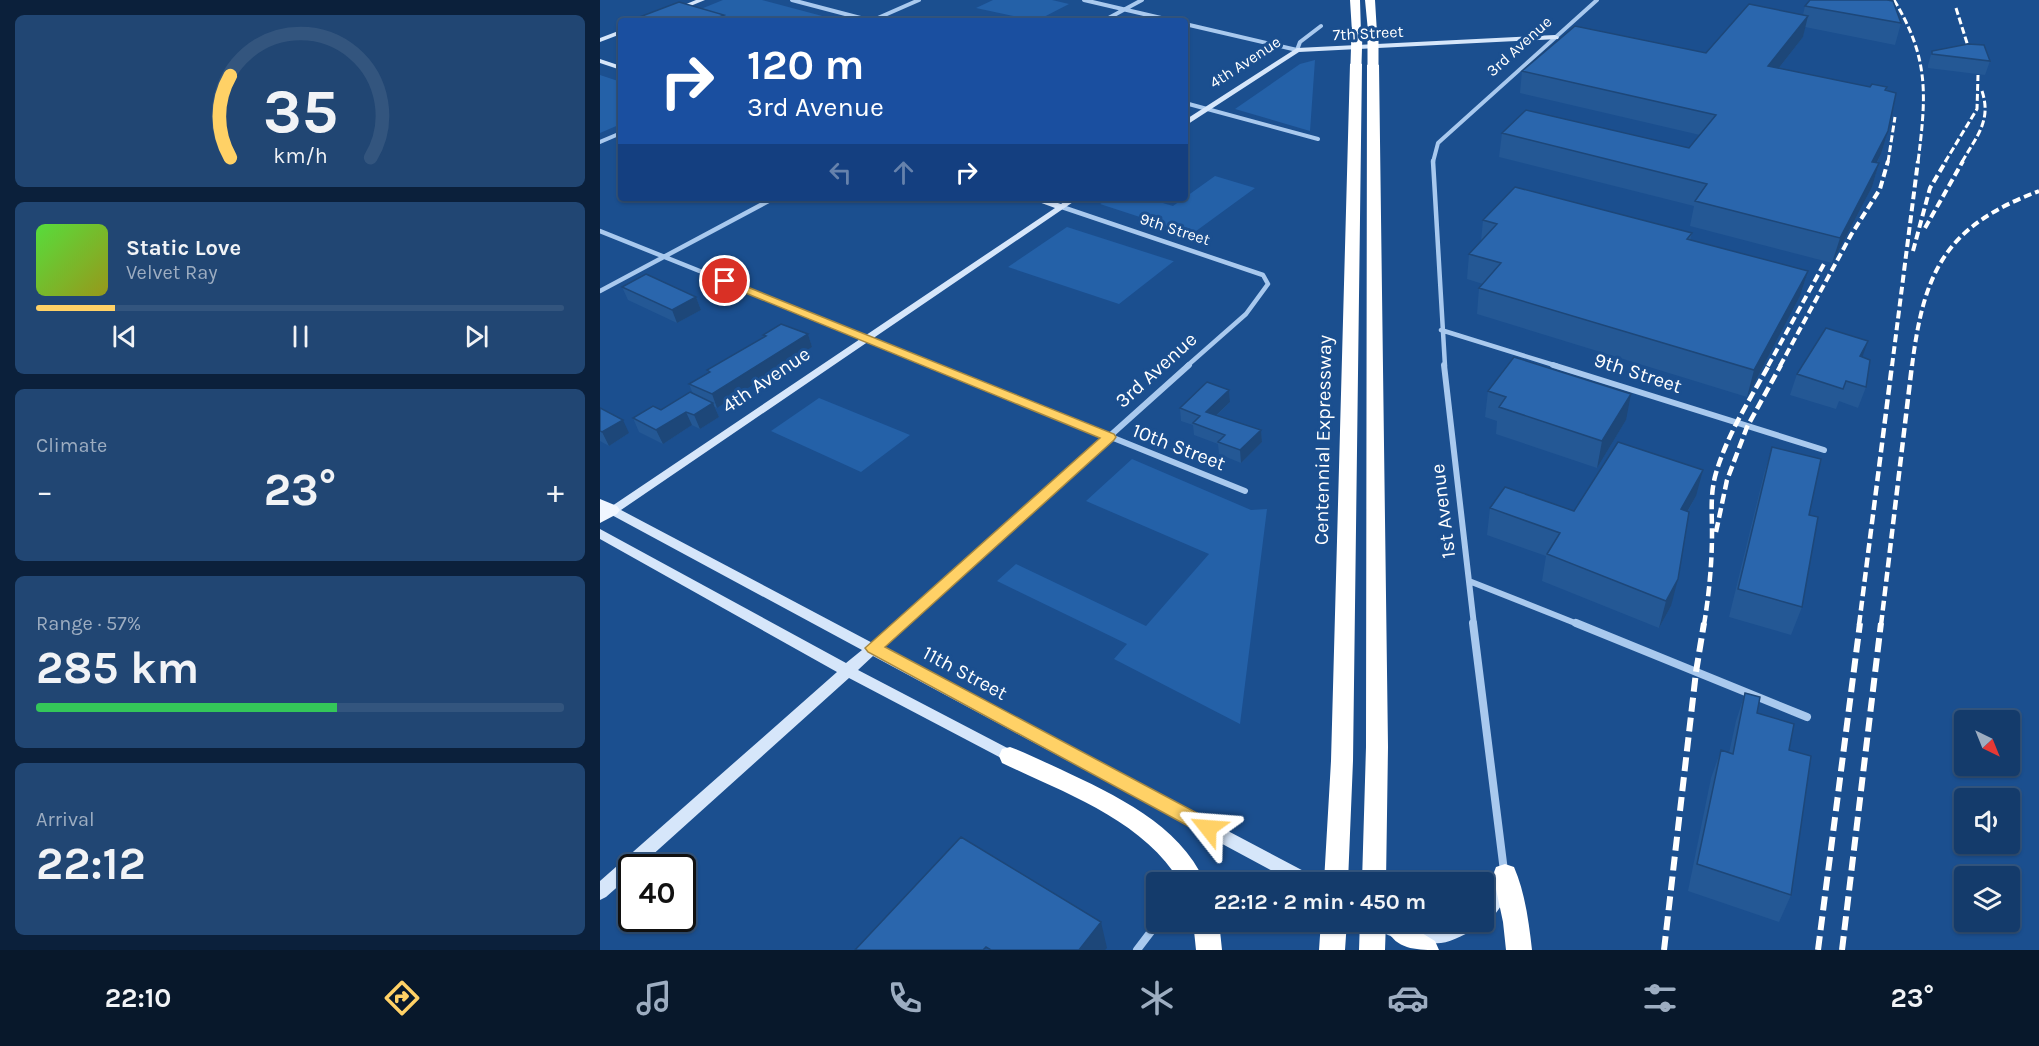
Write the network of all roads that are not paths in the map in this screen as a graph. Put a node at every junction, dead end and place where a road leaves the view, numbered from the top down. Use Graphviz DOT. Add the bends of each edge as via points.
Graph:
graph roads {
  1 [pos="702,0"];
  2 [pos="792,0"];
  3 [pos="918,0"];
  4 [pos="1084,0"];
  5 [pos="1142,0"];
  6 [pos="1355,0"];
  7 [pos="1370,0"];
  8 [pos="1598,0"];
  9 [pos="1125,10"];
  10 [pos="656,18"];
  11 [pos="860,18"];
  12 [pos="878,18"];
  13 [pos="1109,18"];
  14 [pos="1161,18"];
  15 [pos="1188,25"];
  16 [pos="1321,26"];
  17 [pos="618,33"];
  18 [pos="1555,37"];
  19 [pos="600,40"];
  20 [pos="1297,50"];
  21 [pos="600,61"];
  22 [pos="1364,64"];
  23 [pos="618,67"];
  24 [pos="1188,105"];
  25 [pos="1207,109"];
  26 [pos="1188,122"];
  27 [pos="618,134"];
  28 [pos="1318,139"];
  29 [pos="600,142"];
  30 [pos="1438,143"];
  31 [pos="768,201"];
  32 [pos="1042,201"];
  33 [pos="1071,201"];
  34 [pos="1062,207"];
  35 [pos="600,231"];
  36 [pos="664,256"];
  37 [pos="1268,284"];
  38 [pos="600,291"];
  39 [pos="1441,330"];
  40 [pos="865,339"];
  41 [pos="1109,437"];
  42 [pos="1824,450"];
  43 [pos="1245,491"];
  44 [pos="604,511"];
  45 [pos="600,533"];
  46 [pos="1469,581"];
  47 [pos="873,648"];
  48 [pos="848,671"];
  49 [pos="1807,717"];
  50 [pos="1010,756"];
  51 [pos="1187,872"];
  52 [pos="1290,872"];
  53 [pos="1337,872"];
  54 [pos="1374,872"];
  55 [pos="1505,874"];
  56 [pos="600,892"];
  57 [pos="1494,901"];
  58 [pos="1151,932"];
  59 [pos="1207,932"];
  60 [pos="1333,932"];
  61 [pos="1373,932"];
  62 [pos="1399,932"];
  63 [pos="1423,932"];
  64 [pos="1449,932"];
  65 [pos="1137,950"];
  66 [pos="1209,950"];
  67 [pos="1332,950"];
  68 [pos="1372,950"];
  69 [pos="1426,950"];
  70 [pos="1519,950"];
  1 -- 10 [label="street"];
  2 -- 11 [label="street"];
  3 -- 12 [label="street"];
  4 -- 9 [label="street"];
  5 -- 9 [label="street"];
  6 -- 22 [label="highway, Centennial Expressway, bridge"];
  7 -- 22 [label="highway, Centennial Expressway, bridge" via="1373,31"];
  8 -- 18 [label="street, 3rd Avenue"];
  9 -- 13 [label="street"];
  9 -- 14 [label="street"];
  15 -- 20 [label="street, 7th Street"];
  16 -- 20 [label="street, 4th Avenue" via="1300,42"];
  17 -- 19 [label="street"];
  18 -- 20 [label="street, 7th Street"];
  18 -- 30 [label="street, 3rd Avenue"];
  20 -- 25 [label="street, 4th Avenue"];
  21 -- 23 [label="street"];
  22 -- 53 [label="highway, Centennial Expressway"];
  22 -- 54 [label="highway, Centennial Expressway" via="1377,747"];
  24 -- 25 [label="street"];
  25 -- 26 [label="street, 4th Avenue"];
  25 -- 28 [label="street"];
  27 -- 29 [label="street"];
  30 -- 39 [label="street, 1st Avenue" via="1433,170"];
  31 -- 36 [label="street"];
  32 -- 34 [label="street, 9th Street"];
  33 -- 34 [label="street, 4th Avenue"];
  34 -- 37 [label="street, 9th Street" via="1255,271"];
  34 -- 40 [label="street, 4th Avenue"];
  35 -- 36 [label="street, 10th Street"];
  36 -- 38 [label="street"];
  36 -- 40 [label="street, 10th Street"];
  37 -- 41 [label="street, 3rd Avenue" via="1246,315"];
  39 -- 42 [label="street, 9th Street"];
  39 -- 46 [label="street, 1st Avenue"];
  40 -- 41 [label="street, 10th Street"];
  40 -- 44 [label="street, 4th Avenue"];
  41 -- 43 [label="street, 10th Street"];
  41 -- 47 [label="street, 3rd Avenue"];
  44 -- 47 [label="street, 11th Street"];
  45 -- 48 [label="street"];
  46 -- 49 [label="street"];
  46 -- 55 [label="street, 1st Avenue"];
  47 -- 48 [label="street, 3rd Avenue"];
  47 -- 52 [label="street, 11th Street"];
  48 -- 50 [label="street"];
  48 -- 56 [label="street, 3rd Avenue"];
  50 -- 51 [label="highway" via="1150,831 1176,854"];
  55 -- 57 [label="street"];
  55 -- 70 [label="highway"];
  58 -- 65 [label="street"];
  59 -- 66 [label="highway"];
  60 -- 67 [label="highway"];
  61 -- 68 [label="highway"];
  62 -- 69 [label="highway"];
  63 -- 64 [label="street" via="1442,935"];
}
